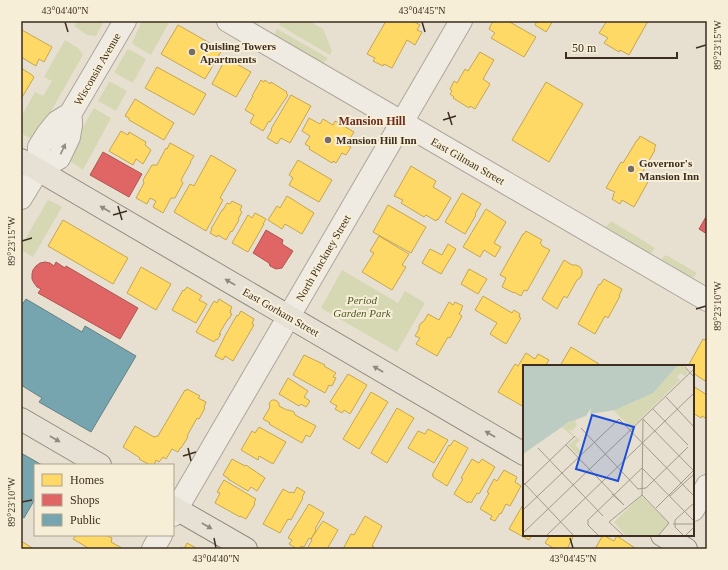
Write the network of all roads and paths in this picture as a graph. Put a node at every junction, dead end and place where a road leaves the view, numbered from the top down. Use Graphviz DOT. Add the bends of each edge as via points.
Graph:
graph roads {
  1 [pos="125,21"];
  2 [pos="228,21"];
  3 [pos="461,21"];
  4 [pos="402,122"];
  5 [pos="29,165"];
  6 [pos="21,198"];
  7 [pos="707,300"];
  8 [pos="289,317"];
  9 [pos="21,419"];
  10 [pos="523,453"];
  11 [pos="98,464"];
  12 [pos="707,486"];
  13 [pos="694,508"];
  14 [pos="174,510"];
  15 [pos="160,536"];
  16 [pos="153,549"];
  17 [pos="246,549"];
  1 -- 5 [label="street, Wisconsin Avenue" via="70,116 57,122"];
  2 -- 4 [label="street, East Gilman Street"];
  3 -- 4 [label="street, North Pinckney Street"];
  4 -- 7 [label="street, East Gilman Street"];
  4 -- 8 [label="street, North Pinckney Street"];
  5 -- 6 [label="street, Wisconsin Avenue"];
  8 -- 5 [label="main road, East Gorham Street, one-way"];
  10 -- 8 [label="main road, East Gorham Street, one-way"];
  8 -- 14 [label="street, North Pinckney Street"];
  9 -- 11 [label="main road, one-way"];
  12 -- 13 [label="street"];
  14 -- 17 [label="main road, one-way"];
  15 -- 16 [label="street"];
}
